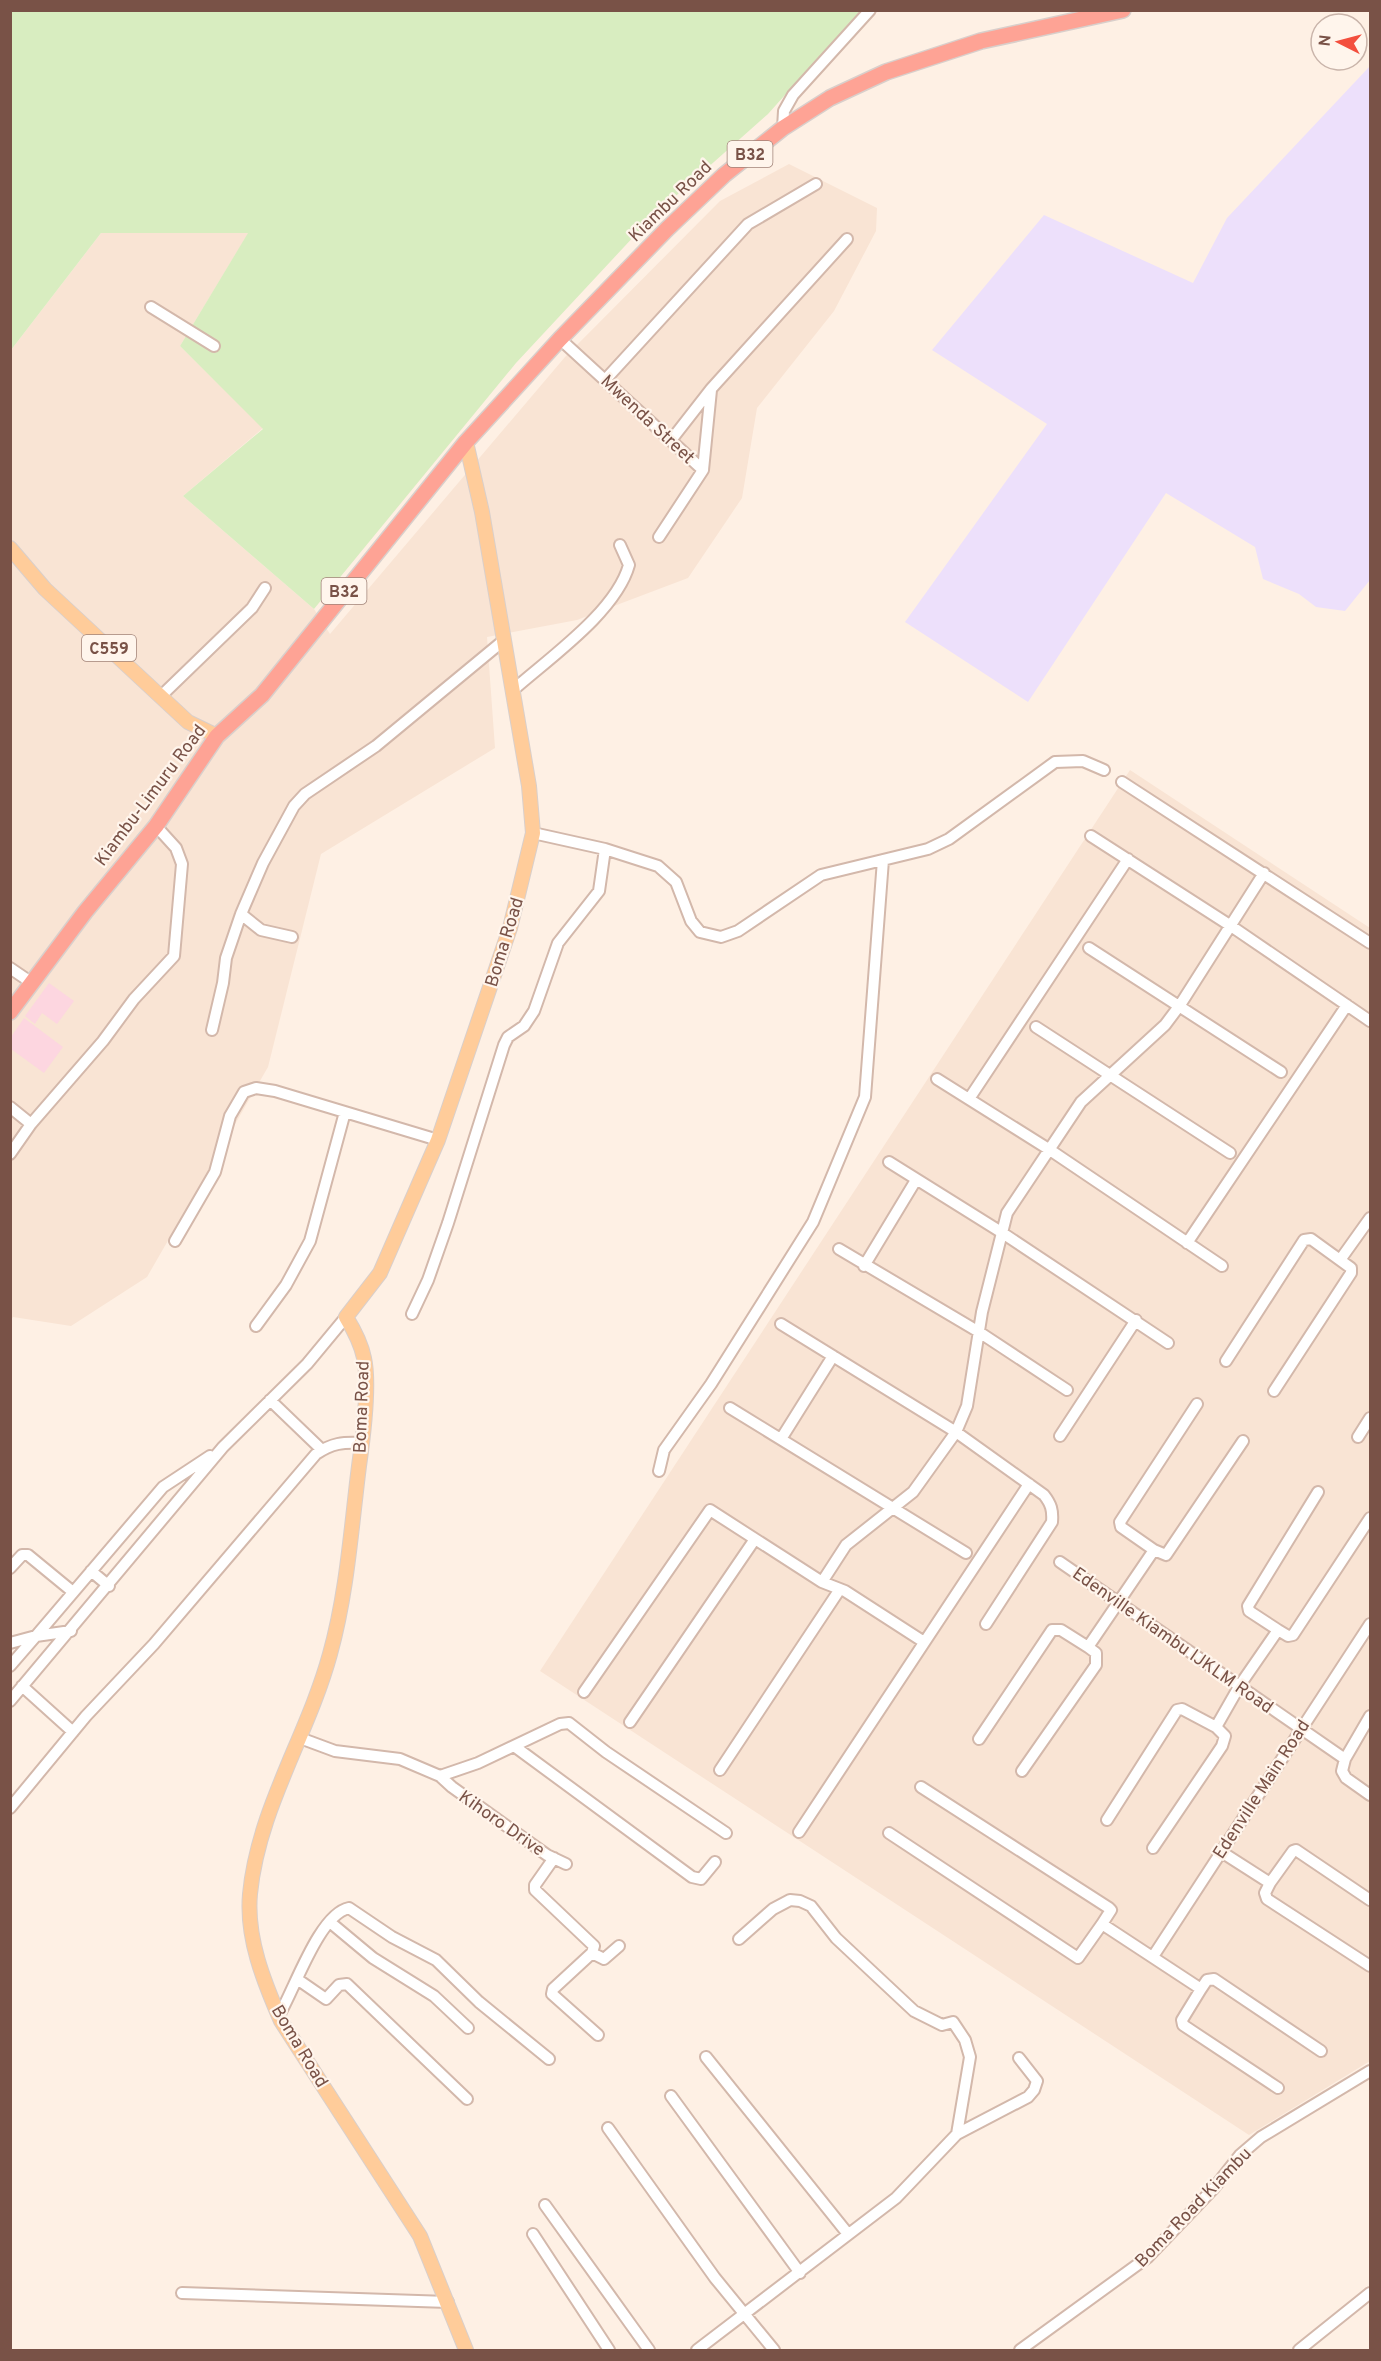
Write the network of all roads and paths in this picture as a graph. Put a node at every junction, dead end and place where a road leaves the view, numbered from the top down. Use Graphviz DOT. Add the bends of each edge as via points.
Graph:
graph roads {
  1 [pos="870,10"];
  2 [pos="1123,10"];
  3 [pos="783,128"];
  4 [pos="816,184"];
  5 [pos="847,239"];
  6 [pos="151,307"];
  7 [pos="560,339"];
  8 [pos="214,346"];
  9 [pos="605,380"];
  10 [pos="711,389"];
  11 [pos="672,439"];
  12 [pos="466,442"];
  13 [pos="703,470"];
  14 [pos="659,537"];
  15 [pos="620,545"];
  16 [pos="10,548"];
  17 [pos="265,588"];
  18 [pos="503,641"];
  19 [pos="512,691"];
  20 [pos="161,696"];
  21 [pos="217,736"];
  22 [pos="1104,770"];
  23 [pos="1122,782"];
  24 [pos="156,826"];
  25 [pos="533,832"];
  26 [pos="1090,836"];
  27 [pos="605,849"];
  28 [pos="1128,859"];
  29 [pos="883,860"];
  30 [pos="1267,875"];
  31 [pos="241,914"];
  32 [pos="1231,926"];
  33 [pos="292,937"];
  34 [pos="1371,944"];
  35 [pos="1089,948"];
  36 [pos="10,968"];
  37 [pos="32,983"];
  38 [pos="1180,1005"];
  39 [pos="1347,1005"];
  40 [pos="10,1012"];
  41 [pos="1371,1021"];
  42 [pos="1036,1027"];
  43 [pos="212,1030"];
  44 [pos="1281,1072"];
  45 [pos="1109,1075"];
  46 [pos="937,1079"];
  47 [pos="969,1099"];
  48 [pos="10,1107"];
  49 [pos="345,1112"];
  50 [pos="31,1124"];
  51 [pos="438,1140"];
  52 [pos="1050,1150"];
  53 [pos="1230,1153"];
  54 [pos="10,1154"];
  55 [pos="889,1162"];
  56 [pos="916,1180"];
  57 [pos="1371,1218"];
  58 [pos="1001,1232"];
  59 [pos="175,1241"];
  60 [pos="1187,1243"];
  61 [pos="839,1250"];
  62 [pos="1340,1260"];
  63 [pos="864,1266"];
  64 [pos="1222,1266"];
  65 [pos="412,1314"];
  66 [pos="346,1317"];
  67 [pos="1136,1320"];
  68 [pos="781,1324"];
  69 [pos="256,1326"];
  70 [pos="979,1332"];
  71 [pos="1168,1343"];
  72 [pos="833,1356"];
  73 [pos="1226,1361"];
  74 [pos="1067,1390"];
  75 [pos="1274,1391"];
  76 [pos="270,1400"];
  77 [pos="1197,1404"];
  78 [pos="730,1408"];
  79 [pos="1371,1418"];
  80 [pos="956,1432"];
  81 [pos="1060,1436"];
  82 [pos="1358,1437"];
  83 [pos="781,1439"];
  84 [pos="1243,1441"];
  85 [pos="362,1443"];
  86 [pos="223,1447"];
  87 [pos="322,1450"];
  88 [pos="659,1471"];
  89 [pos="1029,1484"];
  90 [pos="1318,1492"];
  91 [pos="894,1509"];
  92 [pos="1370,1518"];
  93 [pos="755,1539"];
  94 [pos="1154,1550"];
  95 [pos="966,1552"];
  96 [pos="1060,1562"];
  97 [pos="10,1569"];
  98 [pos="91,1571"];
  99 [pos="822,1582"];
  100 [pos="109,1586"];
  101 [pos="840,1589"];
  102 [pos="73,1592"];
  103 [pos="1117,1600"];
  104 [pos="986,1624"];
  105 [pos="1371,1624"];
  106 [pos="1278,1630"];
  107 [pos="71,1631"];
  108 [pos="36,1636"];
  109 [pos="924,1642"];
  110 [pos="10,1643"];
  111 [pos="1088,1647"];
  112 [pos="10,1666"];
  113 [pos="1240,1685"];
  114 [pos="22,1686"];
  115 [pos="584,1692"];
  116 [pos="10,1701"];
  117 [pos="1371,1716"];
  118 [pos="630,1722"];
  119 [pos="1216,1727"];
  120 [pos="1301,1729"];
  121 [pos="1368,1729"];
  122 [pos="73,1732"];
  123 [pos="300,1738"];
  124 [pos="979,1739"];
  125 [pos="514,1746"];
  126 [pos="1346,1759"];
  127 [pos="720,1770"];
  128 [pos="1022,1771"];
  129 [pos="440,1776"];
  130 [pos="921,1787"];
  131 [pos="1371,1794"];
  132 [pos="10,1808"];
  133 [pos="1107,1820"];
  134 [pos="800,1832"];
  135 [pos="726,1833"];
  136 [pos="890,1833"];
  137 [pos="1153,1848"];
  138 [pos="1220,1851"];
  139 [pos="554,1858"];
  140 [pos="715,1862"];
  141 [pos="566,1864"];
  142 [pos="1270,1883"];
  143 [pos="1371,1900"];
  144 [pos="331,1923"];
  145 [pos="1102,1924"];
  146 [pos="739,1939"];
  147 [pos="619,1946"];
  148 [pos="592,1953"];
  149 [pos="1154,1955"];
  150 [pos="1371,1966"];
  151 [pos="297,1979"];
  152 [pos="1201,1989"];
  153 [pos="279,2015"];
  154 [pos="468,2028"];
  155 [pos="598,2036"];
  156 [pos="1321,2051"];
  157 [pos="706,2057"];
  158 [pos="1019,2058"];
  159 [pos="549,2059"];
  160 [pos="1371,2071"];
  161 [pos="1278,2088"];
  162 [pos="671,2096"];
  163 [pos="467,2099"];
  164 [pos="608,2128"];
  165 [pos="957,2134"];
  166 [pos="545,2205"];
  167 [pos="533,2234"];
  168 [pos="848,2234"];
  169 [pos="800,2273"];
  170 [pos="182,2293"];
  171 [pos="1371,2293"];
  172 [pos="448,2302"];
  173 [pos="743,2314"];
  174 [pos="466,2350"];
  175 [pos="609,2350"];
  176 [pos="649,2350"];
  177 [pos="697,2350"];
  178 [pos="774,2350"];
  179 [pos="1020,2350"];
  180 [pos="1299,2350"];
  1 -- 3 [label="street" via="793,95 784,111"];
  2 -- 3 [label="highway, Kiambu Road / B32" via="981,41 914,62 830,98"];
  3 -- 7 [label="highway, Kiambu Road / B32" via="667,229"];
  4 -- 9 [label="street" via="748,224"];
  5 -- 10 [label="street"];
  6 -- 8 [label="street"];
  7 -- 9 [label="street, Mwenda Street"];
  7 -- 12 [label="highway, Kiambu Road / B32"];
  9 -- 11 [label="street, Mwenda Street"];
  10 -- 11 [label="street"];
  10 -- 13 [label="street"];
  11 -- 13 [label="street, Mwenda Street"];
  12 -- 18 [label="main road, Boma Road"];
  12 -- 21 [label="highway, Kiambu-Limuru Road / B32" via="262,695"];
  13 -- 14 [label="street, Mwenda Street"];
  15 -- 19 [label="street" via="629,564 625,579 598,614"];
  16 -- 20 [label="main road, C559" via="45,588"];
  17 -- 20 [label="street" via="252,608"];
  18 -- 19 [label="main road, Boma Road"];
  18 -- 31 [label="street" via="376,746 305,794 273,844"];
  19 -- 25 [label="main road, Boma Road"];
  20 -- 21 [label="main road, C559" via="188,722"];
  21 -- 24 [label="highway, Kiambu-Limuru Road / B32"];
  22 -- 29 [label="street" via="1083,761 1055,762 949,839 928,849"];
  23 -- 30 [label="street"];
  24 -- 37 [label="highway, Kiambu-Limuru Road / B32"];
  24 -- 50 [label="street" via="176,848 182,864 174,956"];
  25 -- 27 [label="street"];
  25 -- 51 [label="main road, Boma Road" via="510,928"];
  26 -- 28 [label="street"];
  27 -- 29 [label="street" via="668,872 691,921 700,932 721,937 738,931 821,875"];
  27 -- 65 [label="street" via="599,891 558,943 534,1011 504,1045 448,1223"];
  28 -- 32 [label="street"];
  28 -- 47 [label="street"];
  29 -- 88 [label="street" via="866,1097 813,1222 711,1384 664,1450"];
  30 -- 32 [label="street"];
  30 -- 34 [label="street"];
  31 -- 33 [label="street" via="261,930"];
  31 -- 43 [label="street" via="226,958"];
  32 -- 38 [label="street"];
  32 -- 39 [label="street"];
  35 -- 38 [label="street"];
  36 -- 37 [label="street"];
  37 -- 40 [label="highway, Kiambu-Limuru Road / B32"];
  38 -- 44 [label="street"];
  38 -- 45 [label="street" via="1165,1025"];
  39 -- 41 [label="street"];
  39 -- 60 [label="street"];
  42 -- 45 [label="street"];
  45 -- 52 [label="street" via="1080,1102"];
  45 -- 53 [label="street"];
  46 -- 47 [label="street"];
  47 -- 52 [label="street"];
  48 -- 50 [label="street"];
  49 -- 51 [label="street"];
  49 -- 59 [label="street" via="275,1090 256,1088 244,1092 230,1116 215,1172"];
  49 -- 69 [label="street" via="310,1241 286,1285"];
  50 -- 54 [label="street"];
  51 -- 66 [label="main road, Boma Road" via="380,1273"];
  52 -- 58 [label="street" via="1007,1213"];
  52 -- 60 [label="street"];
  55 -- 56 [label="street"];
  56 -- 58 [label="street"];
  56 -- 63 [label="street"];
  57 -- 62 [label="street"];
  58 -- 67 [label="street"];
  58 -- 70 [label="street"];
  60 -- 64 [label="street"];
  61 -- 63 [label="street"];
  62 -- 73 [label="street" via="1306,1238"];
  62 -- 75 [label="street" via="1351,1268 1351,1273"];
  63 -- 70 [label="street"];
  66 -- 76 [label="street"];
  66 -- 85 [label="main road, Boma Road" via="365,1360"];
  67 -- 71 [label="street"];
  67 -- 81 [label="street"];
  68 -- 72 [label="street"];
  70 -- 74 [label="street"];
  70 -- 80 [label="street" via="967,1406"];
  72 -- 80 [label="street"];
  72 -- 83 [label="street"];
  76 -- 86 [label="street"];
  76 -- 87 [label="street"];
  77 -- 94 [label="street" via="1120,1522 1120,1527"];
  78 -- 83 [label="street"];
  79 -- 82 [label="street"];
  80 -- 89 [label="street"];
  80 -- 91 [label="street" via="913,1492"];
  83 -- 91 [label="street"];
  84 -- 94 [label="street" via="1166,1555"];
  85 -- 87 [label="street" via="340,1442"];
  85 -- 123 [label="main road, Boma Road" via="343,1606 330,1657"];
  86 -- 98 [label="street" via="163,1487"];
  86 -- 100 [label="street"];
  87 -- 122 [label="street"];
  89 -- 104 [label="street" via="1050,1502 1052,1522"];
  89 -- 109 [label="street"];
  90 -- 106 [label="street" via="1248,1606 1249,1611"];
  91 -- 95 [label="street"];
  91 -- 99 [label="street" via="846,1545"];
  92 -- 106 [label="street" via="1293,1635"];
  93 -- 99 [label="street"];
  93 -- 115 [label="street" via="710,1510"];
  93 -- 118 [label="street"];
  94 -- 103 [label="street"];
  96 -- 103 [label="street, Edenville Kiambu IJKLM Road"];
  97 -- 102 [label="street" via="21,1555 28,1555"];
  98 -- 100 [label="street"];
  98 -- 102 [label="street"];
  99 -- 101 [label="street"];
  100 -- 107 [label="street"];
  101 -- 109 [label="street"];
  101 -- 127 [label="street"];
  102 -- 108 [label="street"];
  103 -- 111 [label="street"];
  103 -- 113 [label="street, Edenville Kiambu IJKLM Road"];
  105 -- 120 [label="street, Edenville Main Road"];
  106 -- 113 [label="street"];
  107 -- 108 [label="street"];
  107 -- 114 [label="street"];
  108 -- 110 [label="street"];
  108 -- 112 [label="street"];
  109 -- 134 [label="street"];
  111 -- 124 [label="street" via="1061,1630 1052,1630"];
  111 -- 128 [label="street" via="1096,1653 1096,1665"];
  113 -- 119 [label="street"];
  113 -- 120 [label="street, Edenville Kiambu IJKLM Road"];
  114 -- 116 [label="street"];
  114 -- 122 [label="street"];
  117 -- 121 [label="street"];
  119 -- 133 [label="street" via="1177,1710"];
  119 -- 137 [label="street" via="1225,1740"];
  120 -- 126 [label="street, Edenville Kiambu IJKLM Road"];
  120 -- 138 [label="street, Edenville Main Road"];
  121 -- 126 [label="street"];
  122 -- 132 [label="street"];
  123 -- 129 [label="street, Kihoro Drive" via="335,1751 400,1759"];
  123 -- 153 [label="main road, Boma Road" via="263,1832 250,1896 254,1944"];
  125 -- 129 [label="street"];
  125 -- 135 [label="street" via="560,1724 569,1724"];
  125 -- 140 [label="street" via="692,1877 701,1879"];
  126 -- 131 [label="street" via="1342,1771 1346,1779"];
  129 -- 139 [label="street, Kihoro Drive"];
  130 -- 145 [label="street" via="1109,1908"];
  136 -- 145 [label="street" via="1078,1958"];
  138 -- 142 [label="street"];
  138 -- 149 [label="street, Edenville Main Road"];
  139 -- 141 [label="street, Kihoro Drive"];
  139 -- 148 [label="street" via="535,1890 592,1943"];
  142 -- 143 [label="street" via="1295,1850"];
  142 -- 150 [label="street" via="1265,1893 1267,1899"];
  144 -- 151 [label="street" via="314,1942"];
  144 -- 154 [label="street" via="373,1958 434,1996"];
  144 -- 159 [label="street" via="349,1908 436,1960 479,2002"];
  145 -- 149 [label="street"];
  146 -- 165 [label="street" via="773,1909 790,1900 800,1901 811,1906 836,1938 914,2011 942,2025 953,2022 970,2056"];
  147 -- 148 [label="street" via="604,1959"];
  148 -- 155 [label="street" via="552,1994"];
  149 -- 152 [label="street"];
  151 -- 153 [label="street"];
  151 -- 163 [label="street" via="326,2000 339,1985 347,1984"];
  152 -- 156 [label="street" via="1207,1980 1214,1979"];
  152 -- 161 [label="street" via="1182,2020 1183,2025"];
  153 -- 172 [label="main road, Boma Road" via="420,2236"];
  157 -- 168 [label="street"];
  158 -- 165 [label="street" via="1037,2081 1034,2091"];
  160 -- 179 [label="street, Boma Road Kiambu" via="1261,2137 1240,2155 1148,2258"];
  162 -- 169 [label="street"];
  164 -- 173 [label="street"];
  165 -- 168 [label="street" via="896,2198"];
  166 -- 176 [label="street"];
  167 -- 175 [label="street"];
  168 -- 169 [label="street"];
  169 -- 173 [label="street"];
  170 -- 172 [label="street"];
  171 -- 180 [label="street"];
  172 -- 174 [label="main road, Boma Road"];
  173 -- 177 [label="street"];
  173 -- 178 [label="street"];
}
